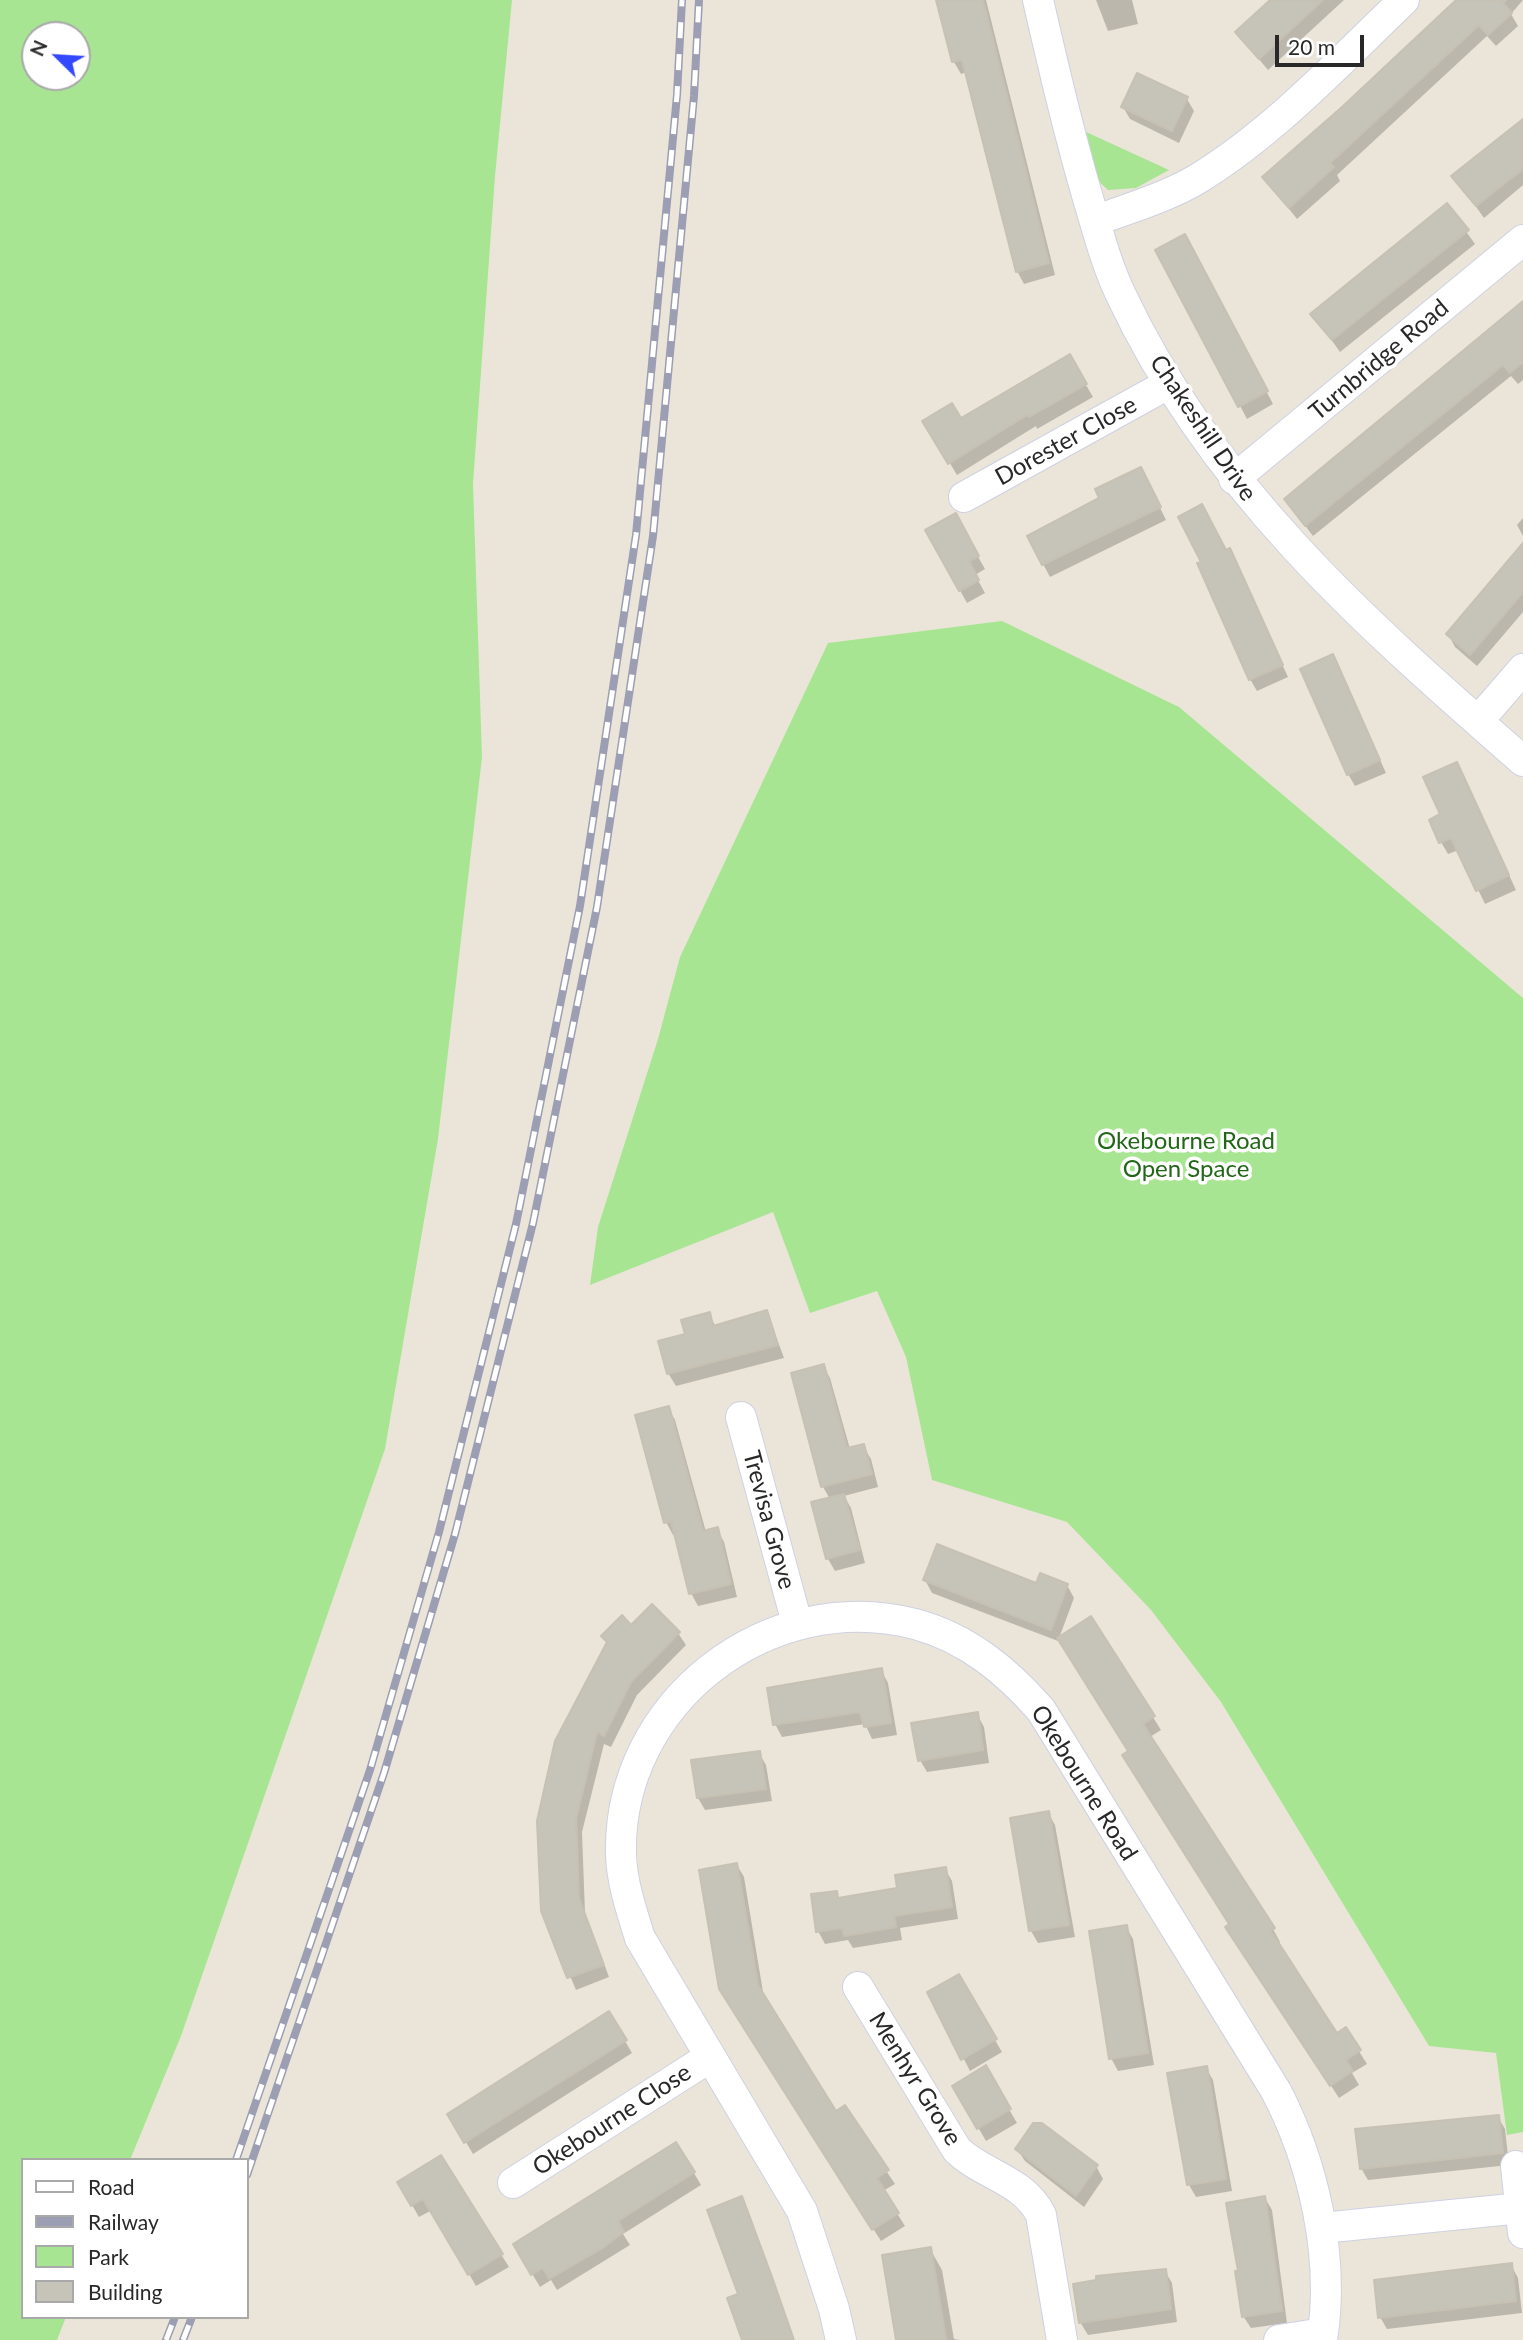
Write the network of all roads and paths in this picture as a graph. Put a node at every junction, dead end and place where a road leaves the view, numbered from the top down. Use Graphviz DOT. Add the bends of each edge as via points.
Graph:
graph roads {
  1 [pos="1038,0"];
  2 [pos="1404,0"];
  3 [pos="1095,221"];
  4 [pos="1523,240"];
  5 [pos="1168,384"];
  6 [pos="1234,479"];
  7 [pos="964,497"];
  8 [pos="1523,669"];
  9 [pos="1478,721"];
  10 [pos="1523,761"];
  11 [pos="741,1417"];
  12 [pos="797,1623"];
  13 [pos="858,1987"];
  14 [pos="710,2057"];
  15 [pos="1516,2166"];
  16 [pos="513,2183"];
  17 [pos="1522,2220"];
  18 [pos="1322,2228"];
  19 [pos="1323,2337"];
  20 [pos="841,2340"];
  21 [pos="1062,2340"];
  22 [pos="1279,2340"];
  1 -- 3 [label="street, Chakeshill Drive" via="1065,119"];
  2 -- 3 [label="street" via="1261,134 1225,160 1184,186"];
  3 -- 5 [label="street, Chakeshill Drive" via="1120,293"];
  4 -- 6 [label="street, Turnbridge Road"];
  5 -- 6 [label="street, Chakeshill Drive"];
  5 -- 7 [label="street, Dorester Close"];
  6 -- 9 [label="street, Chakeshill Drive" via="1309,563"];
  8 -- 9 [label="street"];
  9 -- 10 [label="street, Chakeshill Drive"];
  11 -- 12 [label="street, Trevisa Grove"];
  12 -- 14 [label="street, Okebourne Road" via="763,1635 700,1675 672,1706 637,1769 624,1814 621,1856 627,1898 640,1938"];
  12 -- 18 [label="street, Okebourne Road" via="876,1618 915,1624 953,1638 1014,1679 1041,1710 1276,2091 1296,2129"];
  13 -- 21 [label="street, Menhyr Grove" via="957,2150 1034,2201 1041,2215"];
  14 -- 16 [label="street, Okebourne Close"];
  14 -- 20 [label="street, Okebourne Road" via="802,2211"];
  15 -- 17 [label="street"];
  17 -- 18 [label="street"];
  18 -- 19 [label="street, Okebourne Road"];
  19 -- 22 [label="street"];
}
